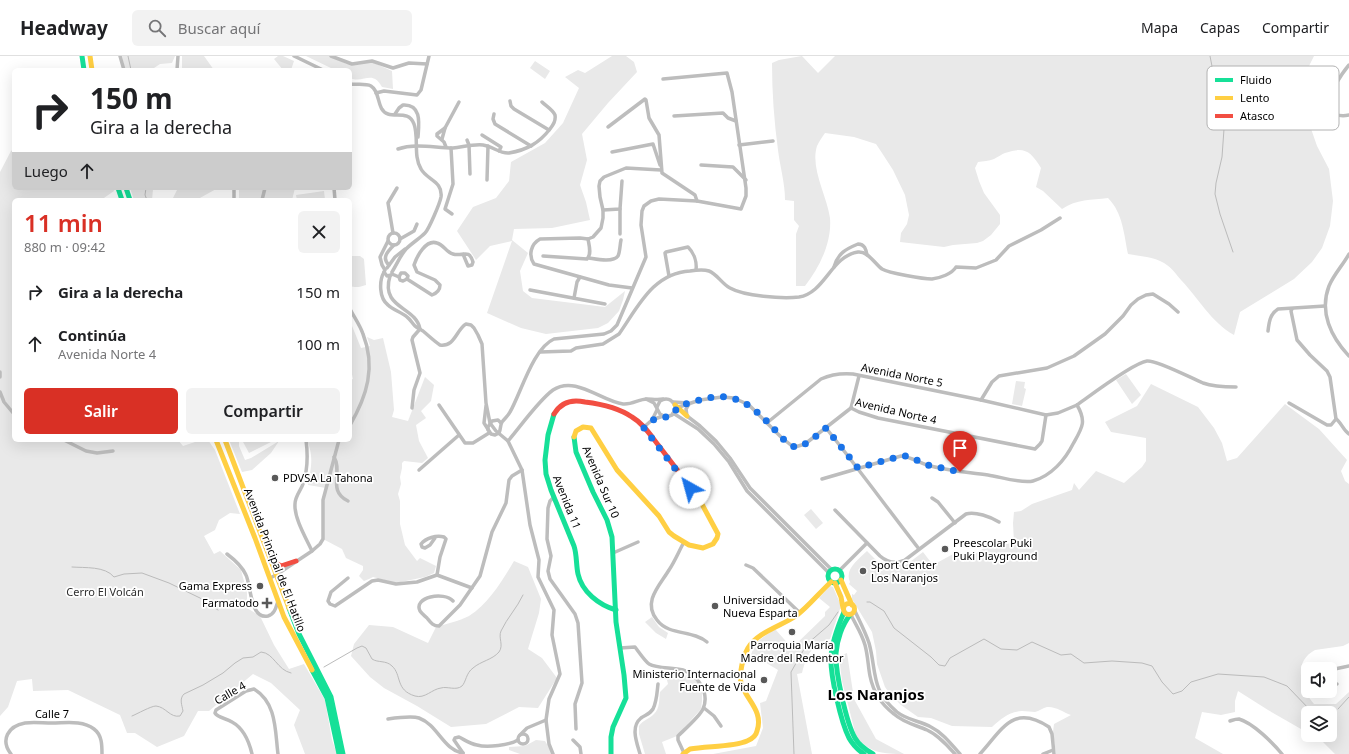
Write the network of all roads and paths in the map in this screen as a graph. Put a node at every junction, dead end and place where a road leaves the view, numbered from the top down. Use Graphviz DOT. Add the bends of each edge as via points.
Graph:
graph roads {
  1 [pos="82,56"];
  2 [pos="90,56"];
  3 [pos="120,56"];
  4 [pos="178,56"];
  5 [pos="294,56"];
  6 [pos="331,56"];
  7 [pos="429,56"];
  8 [pos="427,64"];
  9 [pos="1349,65"];
  10 [pos="84,68"];
  11 [pos="92,68"];
  12 [pos="123,68"];
  13 [pos="177,68"];
  14 [pos="319,68"];
  15 [pos="1339,78"];
  16 [pos="663,79"];
  17 [pos="352,84"];
  18 [pos="376,93"];
  19 [pos="510,101"];
  20 [pos="459,102"];
  21 [pos="542,102"];
  22 [pos="395,114"];
  23 [pos="494,114"];
  24 [pos="674,116"];
  25 [pos="736,121"];
  26 [pos="608,126"];
  27 [pos="445,128"];
  28 [pos="549,130"];
  29 [pos="482,136"];
  30 [pos="442,139"];
  31 [pos="467,140"];
  32 [pos="773,141"];
  33 [pos="417,145"];
  34 [pos="469,145"];
  35 [pos="739,145"];
  36 [pos="488,146"];
  37 [pos="531,146"];
  38 [pos="446,147"];
  39 [pos="451,148"];
  40 [pos="398,149"];
  41 [pos="499,151"];
  42 [pos="612,152"];
  43 [pos="702,165"];
  44 [pos="661,168"];
  45 [pos="470,174"];
  46 [pos="487,180"];
  47 [pos="746,180"];
  48 [pos="622,181"];
  49 [pos="397,188"];
  50 [pos="697,201"];
  51 [pos="620,209"];
  52 [pos="603,210"];
  53 [pos="452,214"];
  54 [pos="1060,218"];
  55 [pos="417,224"];
  56 [pos="393,233"];
  57 [pos="620,234"];
  58 [pos="400,239"];
  59 [pos="588,239"];
  60 [pos="621,240"];
  61 [pos="388,241"];
  62 [pos="394,245"];
  63 [pos="408,247"];
  64 [pos="462,254"];
  65 [pos="1349,254"];
  66 [pos="867,255"];
  67 [pos="542,256"];
  68 [pos="589,258"];
  69 [pos="834,267"];
  70 [pos="386,269"];
  71 [pos="696,270"];
  72 [pos="391,274"];
  73 [pos="668,276"];
  74 [pos="399,277"];
  75 [pos="580,277"];
  76 [pos="407,279"];
  77 [pos="632,288"];
  78 [pos="530,290"];
  79 [pos="574,298"];
  80 [pos="605,304"];
  81 [pos="1325,306"];
  82 [pos="1292,309"];
  83 [pos="1178,312"];
  84 [pos="352,315"];
  85 [pos="420,329"];
  86 [pos="1268,331"];
  87 [pos="540,352"];
  88 [pos="1349,356"];
  89 [pos="0,372"];
  90 [pos="860,376"];
  91 [pos="0,377"];
  92 [pos="1236,387"];
  93 [pos="0,392"];
  94 [pos="646,399"];
  95 [pos="663,399"];
  96 [pos="981,400"];
  97 [pos="1289,403"];
  98 [pos="689,404"];
  99 [pos="439,405"];
  100 [pos="1077,405"];
  101 [pos="486,406"];
  102 [pos="412,408"];
  103 [pos="675,408"];
  104 [pos="851,408"];
  105 [pos="657,409"];
  106 [pos="12,412"];
  107 [pos="1046,415"];
  108 [pos="663,416"];
  109 [pos="687,416"];
  110 [pos="1336,419"];
  111 [pos="652,420"];
  112 [pos="352,421"];
  113 [pos="490,422"];
  114 [pos="768,422"];
  115 [pos="501,423"];
  116 [pos="644,428"];
  117 [pos="826,428"];
  118 [pos="488,431"];
  119 [pos="499,433"];
  120 [pos="1349,434"];
  121 [pos="459,435"];
  122 [pos="508,441"];
  123 [pos="68,442"];
  124 [pos="217,442"];
  125 [pos="226,442"];
  126 [pos="306,442"];
  127 [pos="339,442"];
  128 [pos="113,451"];
  129 [pos="334,457"];
  130 [pos="858,468"];
  131 [pos="418,470"];
  132 [pos="522,470"];
  133 [pos="822,478"];
  134 [pos="553,498"];
  135 [pos="932,498"];
  136 [pos="348,501"];
  137 [pos="835,510"];
  138 [pos="999,522"];
  139 [pos="955,523"];
  140 [pos="435,538"];
  141 [pos="638,542"];
  142 [pos="684,542"];
  143 [pos="867,543"];
  144 [pos="919,549"];
  145 [pos="312,551"];
  146 [pos="613,553"];
  147 [pos="227,554"];
  148 [pos="271,560"];
  149 [pos="296,560"];
  150 [pos="746,565"];
  151 [pos="840,570"];
  152 [pos="830,571"];
  153 [pos="276,575"];
  154 [pos="437,575"];
  155 [pos="270,578"];
  156 [pos="348,578"];
  157 [pos="841,580"];
  158 [pos="833,583"];
  159 [pos="472,588"];
  160 [pos="278,600"];
  161 [pos="453,601"];
  162 [pos="853,607"];
  163 [pos="616,610"];
  164 [pos="844,610"];
  165 [pos="799,612"];
  166 [pos="851,615"];
  167 [pos="707,642"];
  168 [pos="620,648"];
  169 [pos="1349,666"];
  170 [pos="1337,669"];
  171 [pos="658,684"];
  172 [pos="704,708"];
  173 [pos="388,719"];
  174 [pos="546,720"];
  175 [pos="1230,721"];
  176 [pos="530,726"];
  177 [pos="721,726"];
  178 [pos="576,729"];
  179 [pos="520,736"];
  180 [pos="528,738"];
  181 [pos="518,740"];
  182 [pos="573,740"];
  183 [pos="1054,752"];
  184 [pos="11,754"];
  185 [pos="102,754"];
  186 [pos="252,754"];
  187 [pos="278,754"];
  188 [pos="339,754"];
  189 [pos="343,754"];
  190 [pos="463,754"];
  191 [pos="553,754"];
  192 [pos="581,754"];
  193 [pos="611,754"];
  194 [pos="640,754"];
  195 [pos="684,754"];
  196 [pos="864,754"];
  197 [pos="873,754"];
  198 [pos="955,754"];
  199 [pos="960,754"];
  200 [pos="980,754"];
  201 [pos="1043,754"];
  202 [pos="1282,754"];
  1 -- 10 [label="main road"];
  2 -- 11 [label="main road"];
  3 -- 12 [label="street"];
  4 -- 13 [label="street"];
  5 -- 14 [label="street"];
  6 -- 8 [label="street" via="352,64 372,61 393,68 410,63"];
  7 -- 8 [label="street"];
  8 -- 18 [label="street" via="421,90 417,95 384,91"];
  9 -- 15 [label="street"];
  16 -- 25 [label="street" via="727,73"];
  17 -- 18 [label="street" via="369,85"];
  18 -- 22 [label="street" via="382,110 388,114"];
  19 -- 28 [label="street" via="514,109"];
  20 -- 27 [label="street"];
  21 -- 28 [label="street" via="555,117 554,124"];
  22 -- 33 [label="street" via="405,115 411,119 415,127"];
  22 -- 33 [label="street" via="403,105 412,106 417,110"];
  23 -- 37 [label="street" via="495,124"];
  24 -- 25 [label="street" via="723,113"];
  25 -- 35 [label="street"];
  26 -- 44 [label="street" via="645,99 649,118 659,135"];
  27 -- 30 [label="street"];
  27 -- 30 [label="street" via="436,134"];
  28 -- 37 [label="street" via="538,143"];
  29 -- 41 [label="street" via="501,147"];
  30 -- 38 [label="street"];
  31 -- 34 [label="street"];
  32 -- 35 [label="street"];
  33 -- 38 [label="street"];
  33 -- 40 [label="street"];
  33 -- 63 [label="street" via="420,168 438,185 441,196 428,229"];
  34 -- 36 [label="street"];
  34 -- 39 [label="street"];
  34 -- 45 [label="street"];
  35 -- 47 [label="street"];
  36 -- 41 [label="street"];
  36 -- 46 [label="street"];
  37 -- 41 [label="street" via="509,153"];
  38 -- 39 [label="street"];
  39 -- 53 [label="street" via="453,184 445,209"];
  42 -- 44 [label="street" via="653,144"];
  43 -- 47 [label="street" via="732,167"];
  44 -- 50 [label="street" via="662,173 695,196"];
  44 -- 52 [label="street" via="626,168 604,177 599,186"];
  47 -- 50 [label="street" via="746,196 741,209"];
  48 -- 51 [label="street"];
  49 -- 56 [label="street" via="388,203"];
  50 -- 77 [label="street" via="659,199 644,206 641,225 646,257"];
  51 -- 52 [label="street"];
  51 -- 57 [label="street"];
  52 -- 59 [label="street" via="601,228"];
  54 -- 66 [label="street" via="1009,246 996,260 976,268 956,267 938,278 928,279 889,272"];
  55 -- 58 [label="street" via="414,231"];
  56 -- 58 [label="street" via="398,234"];
  56 -- 61 [label="street"];
  58 -- 62 [label="street" via="398,244"];
  59 -- 68 [label="street"];
  59 -- 75 [label="street" via="540,239 531,249 534,264"];
  60 -- 68 [label="street" via="616,258"];
  61 -- 62 [label="street"];
  61 -- 70 [label="street" via="380,254 382,265"];
  62 -- 70 [label="street" via="386,253"];
  63 -- 70 [label="street" via="401,251"];
  63 -- 72 [label="street"];
  64 -- 76 [label="street" via="452,254 435,243 427,246 416,256 414,265 417,272 440,284 435,294 428,293"];
  65 -- 81 [label="street" via="1330,285"];
  66 -- 69 [label="street" via="858,252"];
  66 -- 69 [label="street" via="863,245 858,244 840,254"];
  67 -- 68 [label="street" via="582,260"];
  69 -- 71 [label="street" via="818,286 800,297 756,295 734,290 713,273"];
  70 -- 72 [label="street" via="391,269"];
  70 -- 72 [label="street" via="387,276"];
  70 -- 85 [label="street" via="381,280 384,301"];
  71 -- 73 [label="street" via="681,271"];
  71 -- 73 [label="street" via="692,252 688,247 683,248 666,253"];
  72 -- 74 [label="street"];
  72 -- 85 [label="street" via="389,288 392,299 418,322"];
  73 -- 87 [label="street" via="653,288 613,339 603,344 571,350"];
  74 -- 76 [label="street" via="403,281"];
  74 -- 76 [label="street" via="401,273 405,273"];
  75 -- 77 [label="street"];
  75 -- 79 [label="street"];
  77 -- 87 [label="street" via="617,325 611,331 604,334 554,338 547,342"];
  78 -- 79 [label="street"];
  79 -- 80 [label="street"];
  81 -- 82 [label="street"];
  81 -- 88 [label="street" via="1330,331"];
  82 -- 86 [label="street" via="1276,310 1271,317"];
  82 -- 110 [label="street" via="1297,340 1330,377"];
  83 -- 96 [label="street" via="1153,294 1146,295 1131,305 1106,334 1074,356 1047,368 999,376"];
  84 -- 112 [label="street" via="363,333 370,360 367,386"];
  85 -- 101 [label="street" via="443,346 451,342 464,325 469,324 474,328 483,350"];
  85 -- 102 [label="street" via="412,340 420,373 414,390"];
  87 -- 115 [label="street" via="511,411"];
  89 -- 91 [label="street"];
  90 -- 96 [label="street, Avenida Norte 5"];
  90 -- 104 [label="street"];
  90 -- 114 [label="street, Avenida Norte 5" via="840,372 829,375"];
  92 -- 100 [label="street" via="1204,384 1148,361 1134,366"];
  93 -- 106 [label="street"];
  94 -- 95 [label="street"];
  94 -- 105 [label="street" via="654,403"];
  94 -- 122 [label="street" via="622,404 577,387 559,387 546,397"];
  95 -- 103 [label="street" via="668,399"];
  95 -- 105 [label="street" via="658,403"];
  96 -- 107 [label="street, Avenida Norte 5"];
  97 -- 110 [label="street" via="1327,426"];
  98 -- 103 [label="street"];
  98 -- 103 [label="street, Avenida Norte 4"];
  98 -- 109 [label="street" via="686,409"];
  98 -- 114 [label="street, Avenida Norte 4" via="715,397 734,398 747,404"];
  99 -- 121 [label="street"];
  100 -- 107 [label="street" via="1065,411"];
  100 -- 130 [label="street" via="1083,421 1068,453 1052,471 1034,481 1020,482 939,468 907,456"];
  101 -- 113 [label="street"];
  101 -- 118 [label="street" via="484,423"];
  103 -- 108 [label="street" via="668,417"];
  103 -- 109 [label="main road"];
  103 -- 152 [label="street" via="714,444 747,491"];
  104 -- 107 [label="street, Avenida Norte 4" via="878,418 1030,449 1038,447 1042,441"];
  104 -- 117 [label="street, Avenida Norte 4"];
  105 -- 108 [label="street"];
  105 -- 111 [label="street"];
  108 -- 111 [label="street"];
  109 -- 152 [label="street" via="716,441 750,488"];
  110 -- 120 [label="street"];
  111 -- 116 [label="street"];
  113 -- 115 [label="street" via="496,420"];
  113 -- 118 [label="street"];
  113 -- 119 [label="street"];
  114 -- 117 [label="street, Avenida Norte 4" via="795,447 802,446"];
  115 -- 119 [label="street"];
  116 -- 134 [label="main road, Avenida 11" via="629,414 588,402 572,400 560,406 554,411 550,421 546,456 546,474"];
  116 -- 142 [label="main road, Avenida Sur 10" via="700,499 718,534 715,542 708,547 695,548"];
  117 -- 130 [label="street"];
  118 -- 119 [label="street" via="495,435"];
  118 -- 121 [label="street" via="469,444"];
  119 -- 122 [label="street"];
  121 -- 131 [label="street"];
  122 -- 132 [label="street"];
  123 -- 128 [label="street" via="86,451"];
  124 -- 155 [label="main road, Avenida Principal de El Hatillo"];
  125 -- 148 [label="main road, Avenida Principal de El Hatillo"];
  126 -- 145 [label="street" via="307,469 295,504 299,522"];
  127 -- 129 [label="street"];
  129 -- 136 [label="street" via="338,464 336,488 342,498"];
  129 -- 145 [label="street" via="323,500 323,539"];
  130 -- 133 [label="street"];
  130 -- 144 [label="street"];
  132 -- 159 [label="street" via="509,480 506,503 492,532 480,576"];
  132 -- 174 [label="street" via="538,560 538,577 554,610 552,636 560,672 548,704"];
  134 -- 163 [label="main road, Avenida 11" via="576,551 580,581 594,599 606,608"];
  134 -- 178 [label="street" via="548,508 547,539 552,556 548,571 550,579 575,614 578,623 582,683 575,704"];
  135 -- 139 [label="street"];
  137 -- 143 [label="street"];
  138 -- 139 [label="street" via="970,513"];
  139 -- 144 [label="street"];
  140 -- 154 [label="street" via="440,536 446,540"];
  141 -- 146 [label="street"];
  142 -- 146 [label="main road, Avenida Sur 10" via="672,535 662,520 617,470 591,428 582,427 574,436 576,452 607,520"];
  142 -- 167 [label="street" via="654,594 651,608 655,617 665,627 702,638"];
  143 -- 144 [label="street" via="885,561 894,563 905,560"];
  143 -- 151 [label="street"];
  145 -- 149 [label="street"];
  146 -- 163 [label="main road, Avenida Sur 10"];
  147 -- 160 [label="street" via="237,562 247,576 253,607 260,614 272,614"];
  148 -- 149 [label="main road" via="281,566"];
  148 -- 153 [label="main road, Avenida Principal de El Hatillo"];
  149 -- 153 [label="street"];
  150 -- 165 [label="street" via="753,568"];
  151 -- 152 [label="main road"];
  151 -- 157 [label="main road"];
  152 -- 158 [label="main road" via="829,578"];
  153 -- 155 [label="street"];
  153 -- 189 [label="main road, Avenida Principal de El Hatillo" via="299,634 331,697"];
  154 -- 156 [label="street" via="417,582 396,584 372,581 335,606 330,604 328,601 331,592"];
  154 -- 159 [label="street"];
  155 -- 160 [label="main road, Avenida Principal de El Hatillo"];
  157 -- 158 [label="main road"];
  157 -- 162 [label="main road"];
  158 -- 164 [label="main road" via="841,597"];
  158 -- 165 [label="main road"];
  159 -- 161 [label="street" via="440,626 435,626 420,611 421,602 436,595 451,598"];
  160 -- 188 [label="main road, Avenida Principal de El Hatillo" via="292,634 327,698"];
  162 -- 164 [label="main road" via="847,604"];
  162 -- 166 [label="main road"];
  162 -- 199 [label="street" via="869,644 875,680 885,698 905,717 937,730"];
  163 -- 168 [label="main road, Avenida Sur 10"];
  164 -- 166 [label="main road"];
  164 -- 196 [label="main road" via="834,638 831,664 846,730 854,745"];
  165 -- 195 [label="main road" via="751,644 746,653 741,679 744,691 754,704 757,714 758,730 755,738 749,742 690,749"];
  166 -- 197 [label="main road" via="846,620 837,647 838,672 853,735 862,748"];
  166 -- 198 [label="street" via="864,641 872,684 882,702 899,718 938,737"];
  168 -- 172 [label="street" via="635,647 649,664 683,670 693,675 704,691"];
  168 -- 193 [label="main road, Avenida Sur 10" via="626,698 613,727"];
  169 -- 170 [label="street"];
  171 -- 194 [label="street" via="653,710 636,725"];
  172 -- 177 [label="street"];
  172 -- 195 [label="street" via="678,736"];
  173 -- 190 [label="street" via="419,718 434,727 450,746"];
  174 -- 176 [label="street"];
  174 -- 191 [label="street"];
  175 -- 202 [label="street" via="1240,720 1253,726"];
  176 -- 179 [label="street"];
  176 -- 180 [label="street"];
  179 -- 180 [label="street" via="524,734"];
  179 -- 181 [label="street"];
  180 -- 181 [label="street" via="525,744"];
  181 -- 190 [label="street" via="482,746 456,738 454,743"];
  182 -- 192 [label="street" via="580,747"];
  183 -- 200 [label="street" via="1049,727 1030,718 1014,718"];
  183 -- 201 [label="street"];
  184 -- 185 [label="street, Calle 7" via="5,741 8,732 16,726 26,723 76,723 89,726 97,732 101,740"];
  186 -- 187 [label="street, Calle 4" via="248,740 241,730 231,721 215,713 246,691 254,689 266,701 273,714"];
}
